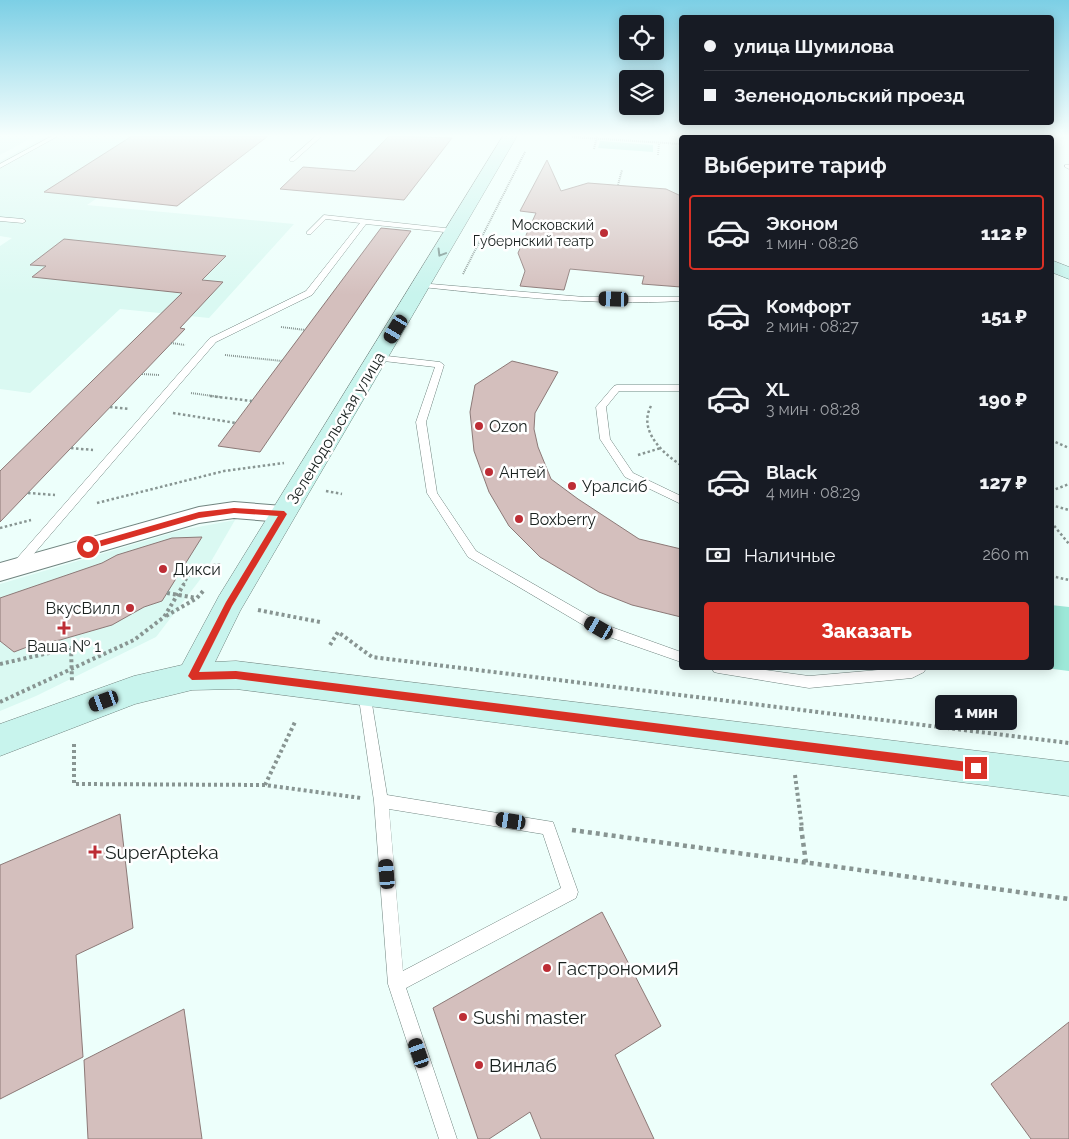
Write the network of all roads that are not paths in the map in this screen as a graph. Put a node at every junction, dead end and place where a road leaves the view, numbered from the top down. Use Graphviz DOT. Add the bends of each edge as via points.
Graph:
graph roads {
  1 [pos="479,189"];
  2 [pos="0,218"];
  3 [pos="24,221"];
  4 [pos="364,222"];
  5 [pos="454,231"];
  6 [pos="309,234"];
  7 [pos="1054,266"];
  8 [pos="1069,274"];
  9 [pos="422,285"];
  10 [pos="679,299"];
  11 [pos="378,358"];
  12 [pos="679,388"];
  13 [pos="679,499"];
  14 [pos="284,514"];
  15 [pos="7,570"];
  16 [pos="679,656"];
  17 [pos="731,670"];
  18 [pos="916,670"];
  19 [pos="192,676"];
  20 [pos="364,692"];
  21 [pos="0,740"];
  22 [pos="1069,779"];
  23 [pos="381,801"];
  24 [pos="396,984"];
  25 [pos="448,1139"];
  1 -- 5 [label="street, Зеленодольская улица"];
  2 -- 3 [label="lane"];
  4 -- 5 [label="lane"];
  4 -- 6 [label="lane" via="324,217"];
  4 -- 15 [label="lane" via="309,292 213,340 65,512"];
  5 -- 9 [label="street, Зеленодольская улица, one-way"];
  7 -- 8 [label="street"];
  9 -- 10 [label="lane" via="534,296"];
  9 -- 11 [label="street, Зеленодольская улица"];
  11 -- 14 [label="street, Зеленодольская улица"];
  11 -- 16 [label="lane" via="440,365 421,422 432,493 472,554 599,628"];
  12 -- 13 [label="lane" via="617,388 601,407 605,439 629,475"];
  14 -- 15 [label="street" via="234,510 199,515"];
  14 -- 19 [label="street, Зеленодольская улица" via="229,604"];
  17 -- 18 [label="lane" via="809,682"];
  19 -- 20 [label="street" via="236,675"];
  19 -- 21 [label="street" via="134,690"];
  20 -- 22 [label="street"];
  20 -- 23 [label="lane"];
  23 -- 24 [label="lane"];
  23 -- 24 [label="lane" via="548,827 570,892"];
  24 -- 25 [label="lane"];
}
